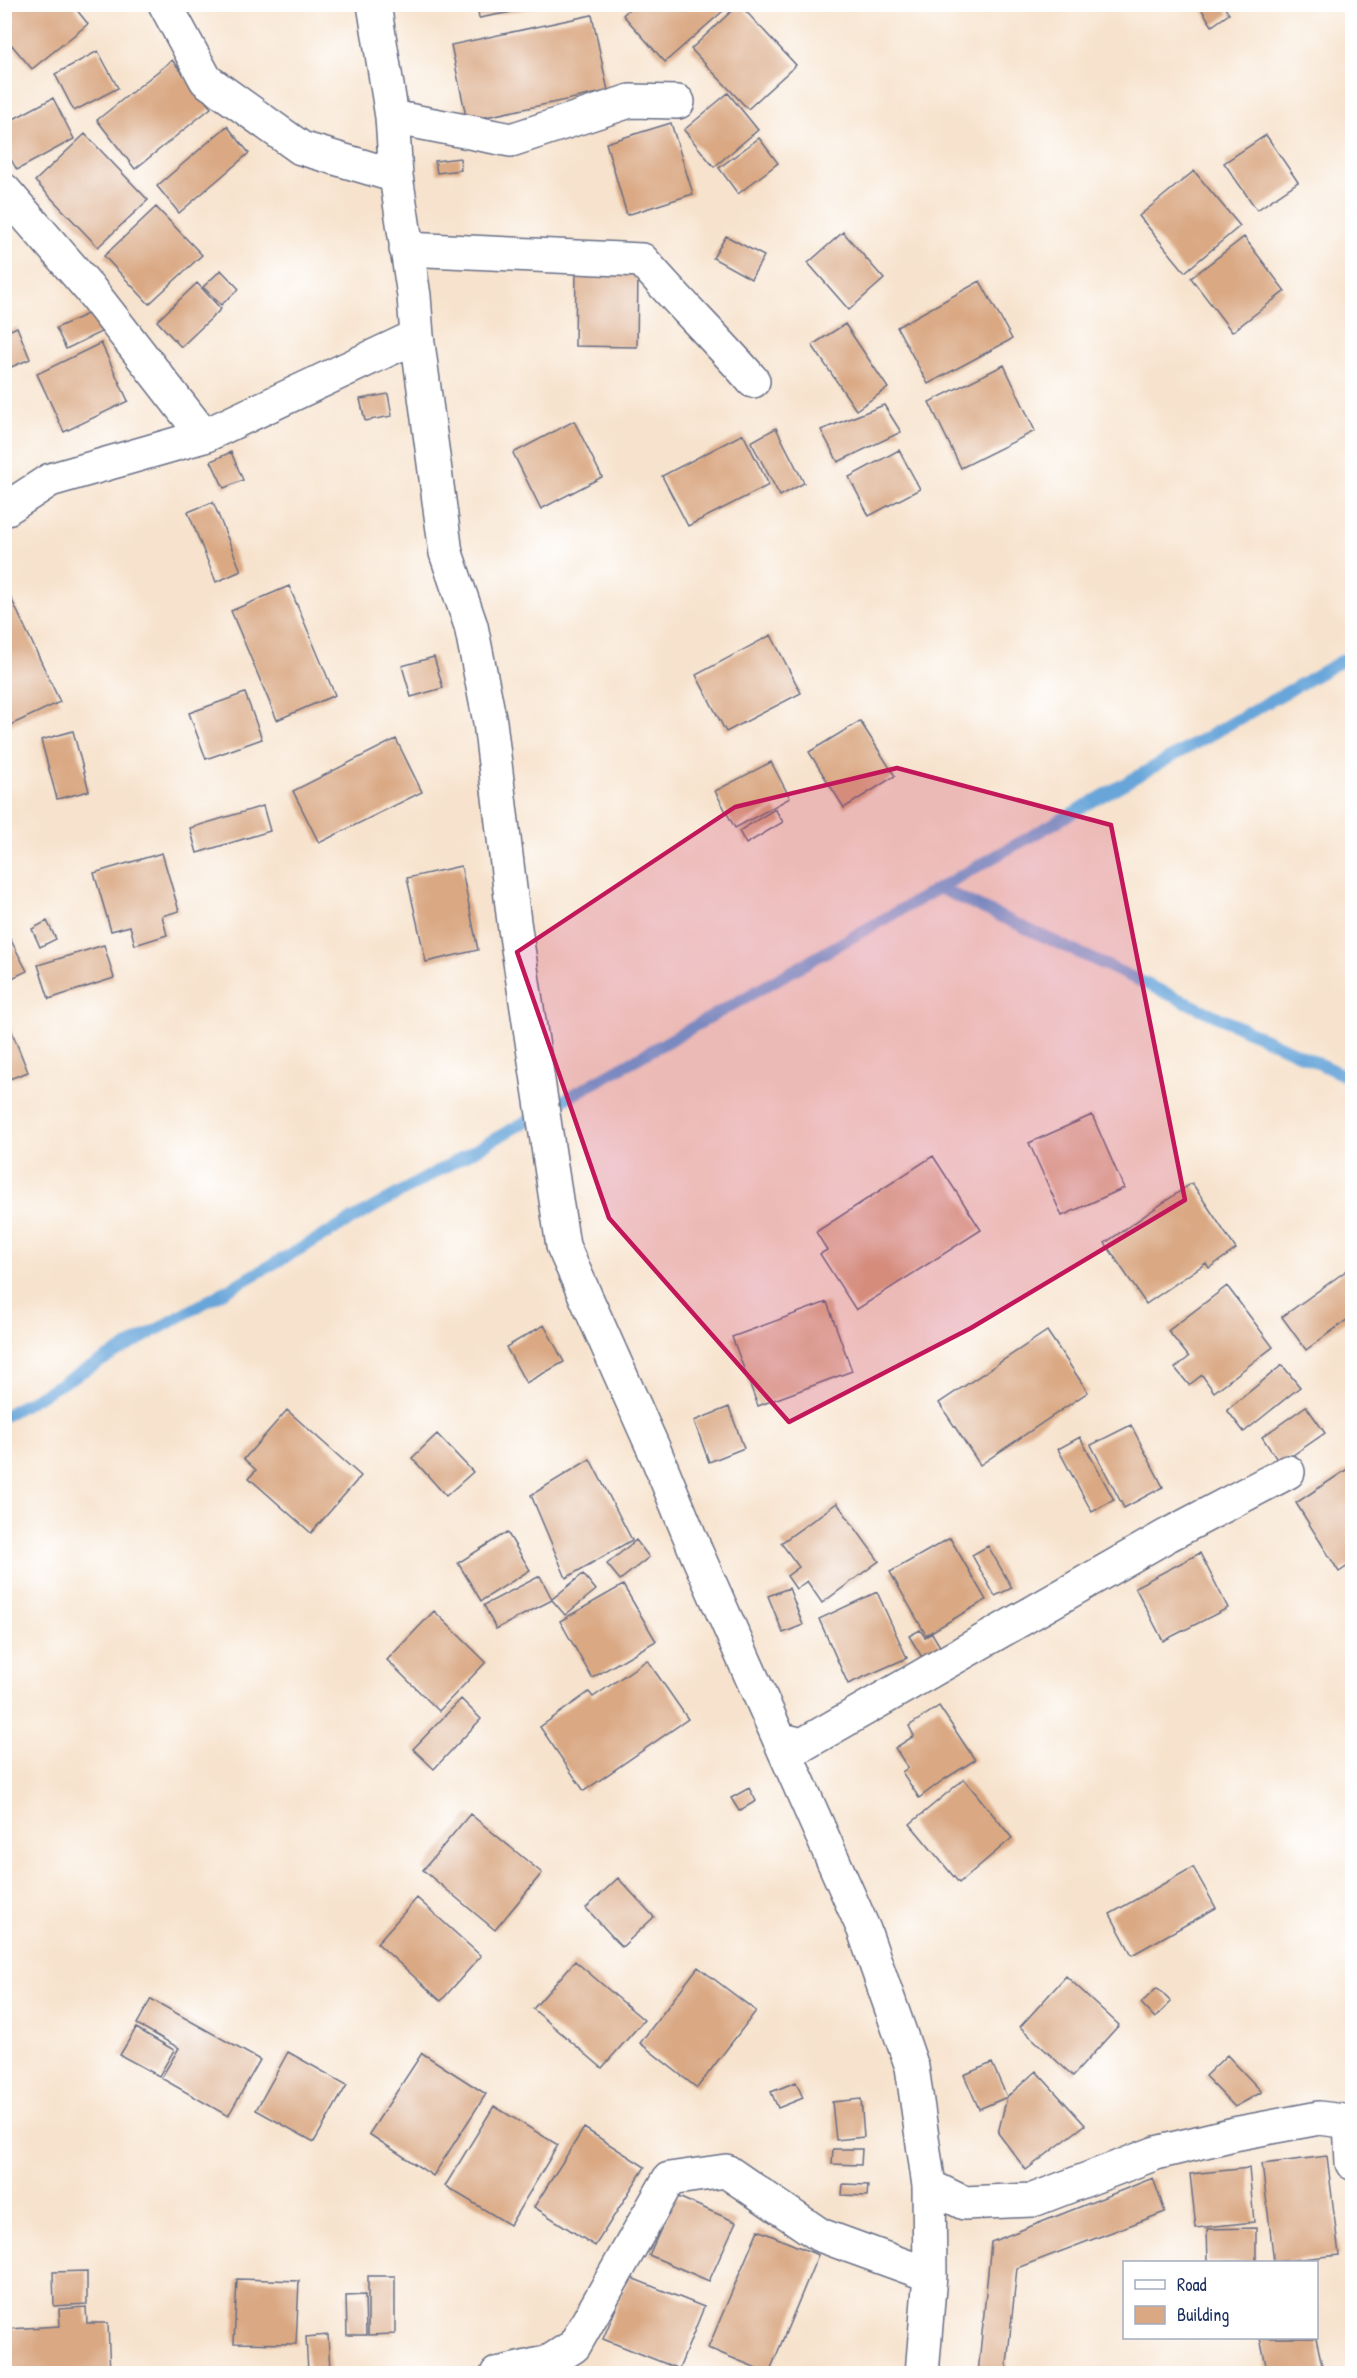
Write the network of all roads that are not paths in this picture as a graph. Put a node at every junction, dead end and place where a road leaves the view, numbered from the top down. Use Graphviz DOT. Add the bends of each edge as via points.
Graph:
graph roads {
  1 [pos="165,4"];
  2 [pos="374,4"];
  3 [pos="678,102"];
  4 [pos="392,117"];
  5 [pos="396,176"];
  6 [pos="4,190"];
  7 [pos="406,249"];
  8 [pos="417,336"];
  9 [pos="753,381"];
  10 [pos="204,436"];
  11 [pos="4,510"];
  12 [pos="1288,1472"];
  13 [pos="779,1739"];
  14 [pos="1352,2122"];
  15 [pos="1353,2163"];
  16 [pos="929,2186"];
  17 [pos="930,2275"];
  18 [pos="497,2373"];
  19 [pos="922,2373"];
  1 -- 5 [label="street" via="206,80 301,148"];
  2 -- 4 [label="street"];
  3 -- 4 [label="street" via="630,102 511,141"];
  4 -- 5 [label="street"];
  5 -- 7 [label="street"];
  6 -- 10 [label="street" via="88,288"];
  7 -- 8 [label="street"];
  7 -- 9 [label="street" via="642,260"];
  8 -- 10 [label="street"];
  8 -- 13 [label="street" via="447,553 471,626 490,722 514,922 563,1246"];
  10 -- 11 [label="street" via="50,480"];
  12 -- 13 [label="street" via="1149,1546 802,1745"];
  13 -- 16 [label="street" via="864,1930 912,2067"];
  14 -- 15 [label="street"];
  14 -- 16 [label="street" via="1319,2118 1156,2153 1033,2200 964,2203"];
  16 -- 17 [label="street"];
  17 -- 18 [label="street" via="820,2235 726,2171 669,2179 574,2346 549,2362"];
  17 -- 19 [label="street"];
}
